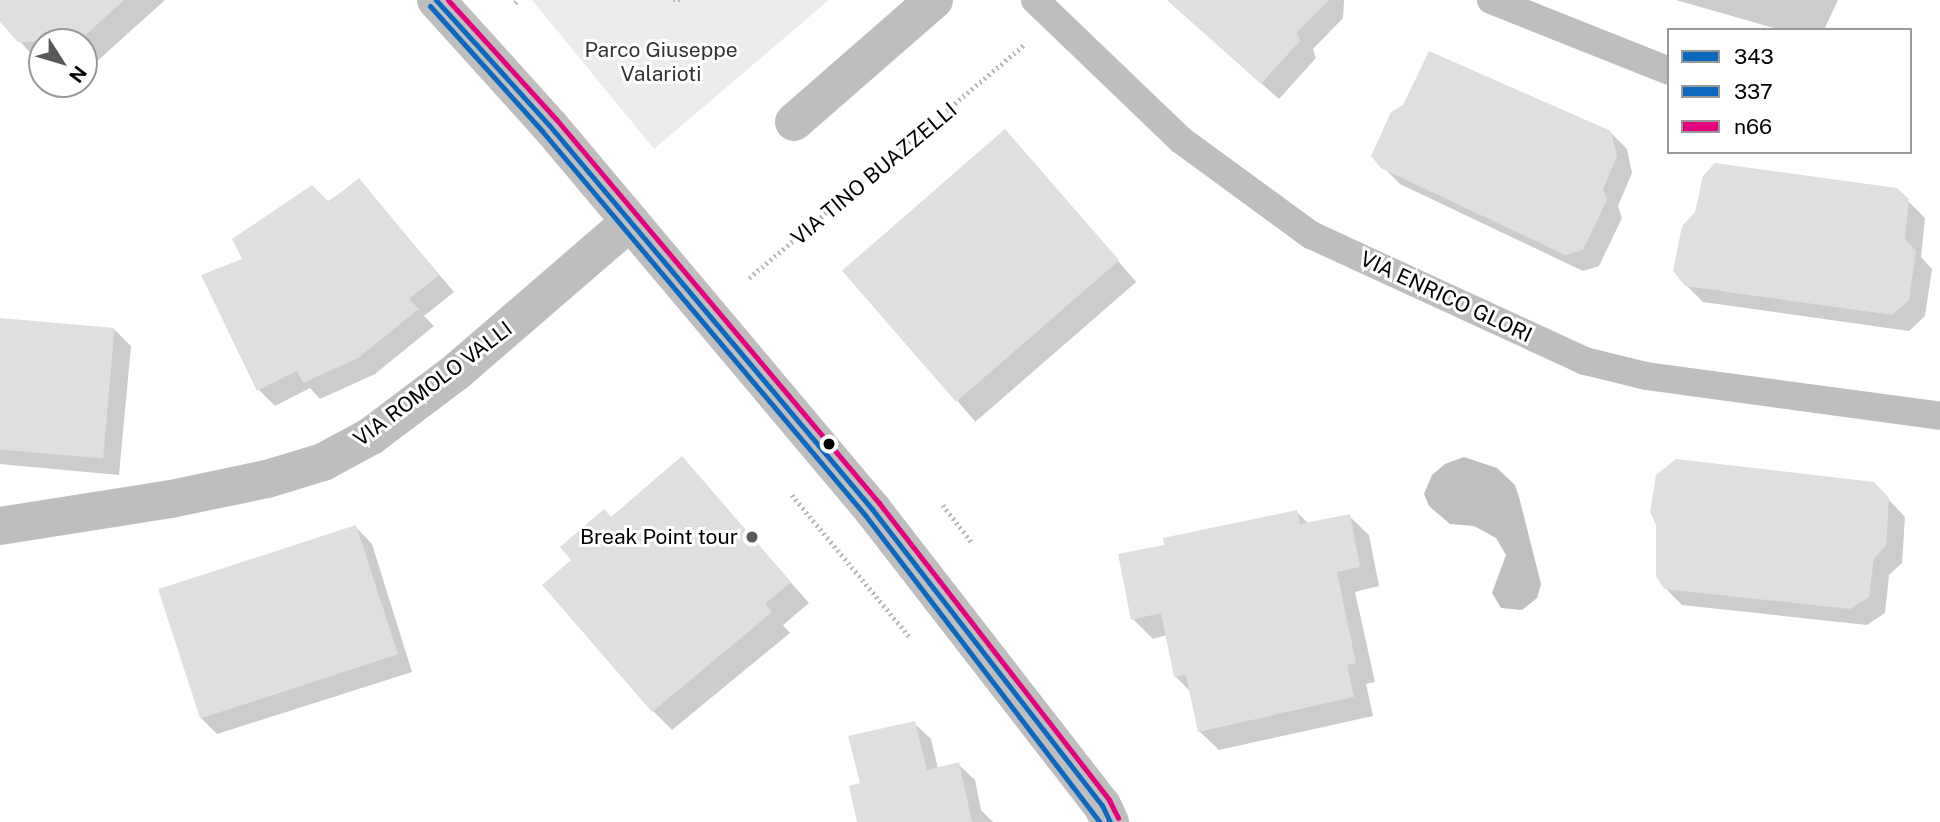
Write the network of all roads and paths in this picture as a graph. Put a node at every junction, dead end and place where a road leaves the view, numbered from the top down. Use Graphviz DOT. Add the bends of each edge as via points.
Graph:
graph roads {
  1 [pos="436,0"];
  2 [pos="673,0"];
  3 [pos="681,0"];
  4 [pos="934,0"];
  5 [pos="1035,0"];
  6 [pos="1491,0"];
  7 [pos="998,68"];
  8 [pos="1667,70"];
  9 [pos="794,122"];
  10 [pos="630,222"];
  11 [pos="749,278"];
  12 [pos="1940,416"];
  13 [pos="792,495"];
  14 [pos="943,505"];
  15 [pos="0,526"];
  16 [pos="973,544"];
  17 [pos="914,641"];
  18 [pos="1110,822"];
  1 -- 10 [label="street"];
  2 -- 3 [label="path"];
  4 -- 9 [label="street"];
  5 -- 12 [label="lane, VIA ENRICO GLORI" via="1181,140 1311,236 1586,361 1646,376"];
  6 -- 8 [label="lane"];
  7 -- 11 [label="path, VIA TINO BUAZZELLI"];
  10 -- 15 [label="street, VIA ROMOLO VALLI" via="456,372 371,436 323,461 278,476 171,499"];
  10 -- 18 [label="street" via="872,509 1102,805"];
  13 -- 17 [label="path"];
  14 -- 16 [label="path"];
}
